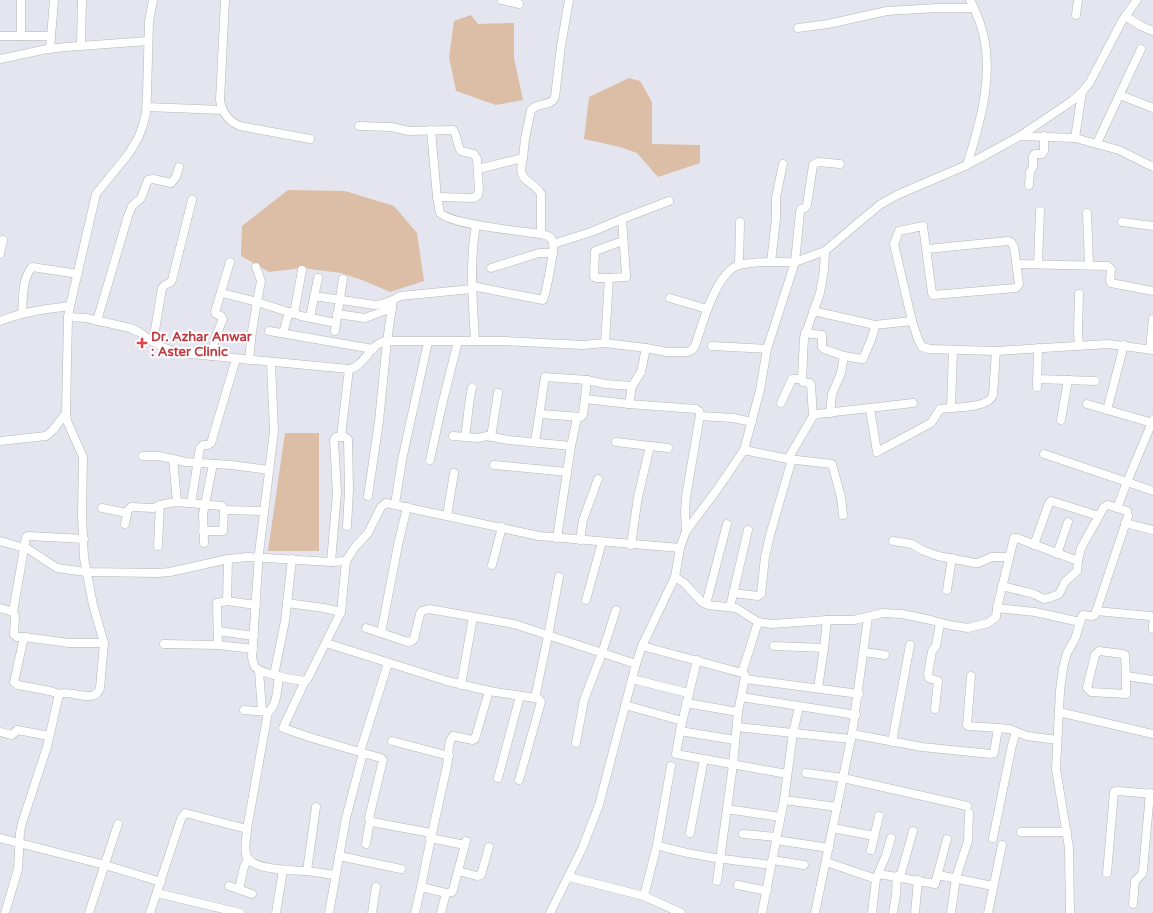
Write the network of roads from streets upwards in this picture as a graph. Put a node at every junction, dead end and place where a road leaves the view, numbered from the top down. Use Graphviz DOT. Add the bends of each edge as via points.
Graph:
graph roads {
  1 [pos="21,0"];
  2 [pos="54,0"];
  3 [pos="82,0"];
  4 [pos="153,0"];
  5 [pos="225,0"];
  6 [pos="502,0"];
  7 [pos="569,0"];
  8 [pos="970,0"];
  9 [pos="1078,0"];
  10 [pos="1136,0"];
  11 [pos="519,4"];
  12 [pos="974,8"];
  13 [pos="1076,15"];
  14 [pos="1125,16"];
  15 [pos="798,28"];
  16 [pos="1153,30"];
  17 [pos="0,36"];
  18 [pos="21,36"];
  19 [pos="51,36"];
  20 [pos="148,42"];
  21 [pos="81,45"];
  22 [pos="50,49"];
  23 [pos="1141,49"];
  24 [pos="0,59"];
  25 [pos="1082,92"];
  26 [pos="1120,95"];
  27 [pos="147,107"];
  28 [pos="1153,108"];
  29 [pos="222,110"];
  30 [pos="359,126"];
  31 [pos="431,130"];
  32 [pos="1020,136"];
  33 [pos="1044,136"];
  34 [pos="1075,138"];
  35 [pos="310,139"];
  36 [pos="1097,144"];
  37 [pos="523,158"];
  38 [pos="783,164"];
  39 [pos="840,164"];
  40 [pos="967,165"];
  41 [pos="179,167"];
  42 [pos="1153,167"];
  43 [pos="478,169"];
  44 [pos="1029,185"];
  45 [pos="437,198"];
  46 [pos="192,200"];
  47 [pos="669,201"];
  48 [pos="1040,211"];
  49 [pos="1087,212"];
  50 [pos="622,219"];
  51 [pos="740,222"];
  52 [pos="1122,222"];
  53 [pos="476,225"];
  54 [pos="1153,226"];
  55 [pos="540,234"];
  56 [pos="2,240"];
  57 [pos="623,241"];
  58 [pos="554,244"];
  59 [pos="926,249"];
  60 [pos="824,251"];
  61 [pos="552,253"];
  62 [pos="0,254"];
  63 [pos="230,262"];
  64 [pos="771,262"];
  65 [pos="795,262"];
  66 [pos="1017,264"];
  67 [pos="1038,264"];
  68 [pos="739,265"];
  69 [pos="1089,265"];
  70 [pos="256,267"];
  71 [pos="491,268"];
  72 [pos="302,270"];
  73 [pos="78,274"];
  74 [pos="318,278"];
  75 [pos="609,278"];
  76 [pos="343,279"];
  77 [pos="472,287"];
  78 [pos="1153,291"];
  79 [pos="222,293"];
  80 [pos="1079,294"];
  81 [pos="314,296"];
  82 [pos="670,298"];
  83 [pos="340,300"];
  84 [pos="257,302"];
  85 [pos="393,304"];
  86 [pos="70,306"];
  87 [pos="707,309"];
  88 [pos="813,311"];
  89 [pos="291,313"];
  90 [pos="22,314"];
  91 [pos="68,317"];
  92 [pos="310,317"];
  93 [pos="1153,319"];
  94 [pos="0,321"];
  95 [pos="97,321"];
  96 [pos="912,321"];
  97 [pos="336,323"];
  98 [pos="875,325"];
  99 [pos="269,331"];
  100 [pos="283,333"];
  101 [pos="805,333"];
  102 [pos="458,341"];
  103 [pos="475,341"];
  104 [pos="153,342"];
  105 [pos="387,342"];
  106 [pos="428,342"];
  107 [pos="605,343"];
  108 [pos="1124,345"];
  109 [pos="712,346"];
  110 [pos="1079,346"];
  111 [pos="646,348"];
  112 [pos="1038,348"];
  113 [pos="767,349"];
  114 [pos="1151,349"];
  115 [pos="373,350"];
  116 [pos="953,350"];
  117 [pos="996,351"];
  118 [pos="212,356"];
  119 [pos="844,356"];
  120 [pos="236,359"];
  121 [pos="249,360"];
  122 [pos="271,362"];
  123 [pos="350,369"];
  124 [pos="802,378"];
  125 [pos="587,380"];
  126 [pos="1068,380"];
  127 [pos="1095,381"];
  128 [pos="632,386"];
  129 [pos="472,388"];
  130 [pos="498,393"];
  131 [pos="585,399"];
  132 [pos="781,403"];
  133 [pos="914,403"];
  134 [pos="629,404"];
  135 [pos="1087,404"];
  136 [pos="951,407"];
  137 [pos="870,409"];
  138 [pos="1107,410"];
  139 [pos="66,413"];
  140 [pos="830,413"];
  141 [pos="540,414"];
  142 [pos="700,414"];
  143 [pos="813,416"];
  144 [pos="577,418"];
  145 [pos="1061,420"];
  146 [pos="752,422"];
  147 [pos="1152,422"];
  148 [pos="341,436"];
  149 [pos="453,436"];
  150 [pos="465,436"];
  151 [pos="491,437"];
  152 [pos="0,441"];
  153 [pos="535,442"];
  154 [pos="616,442"];
  155 [pos="571,446"];
  156 [pos="650,446"];
  157 [pos="668,448"];
  158 [pos="744,450"];
  159 [pos="1044,454"];
  160 [pos="143,456"];
  161 [pos="173,459"];
  162 [pos="790,459"];
  163 [pos="430,460"];
  164 [pos="197,462"];
  165 [pos="213,464"];
  166 [pos="494,465"];
  167 [pos="269,470"];
  168 [pos="567,472"];
  169 [pos="454,473"];
  170 [pos="598,478"];
  171 [pos="1127,482"];
  172 [pos="1153,491"];
  173 [pos="368,496"];
  174 [pos="177,502"];
  175 [pos="192,503"];
  176 [pos="205,504"];
  177 [pos="394,504"];
  178 [pos="160,505"];
  179 [pos="407,507"];
  180 [pos="102,508"];
  181 [pos="1117,508"];
  182 [pos="224,510"];
  183 [pos="264,511"];
  184 [pos="127,513"];
  185 [pos="843,515"];
  186 [pos="447,516"];
  187 [pos="1099,516"];
  188 [pos="1068,522"];
  189 [pos="1125,523"];
  190 [pos="125,524"];
  191 [pos="727,524"];
  192 [pos="347,526"];
  193 [pos="502,527"];
  194 [pos="748,530"];
  195 [pos="1153,530"];
  196 [pos="203,531"];
  197 [pos="686,531"];
  198 [pos="557,538"];
  199 [pos="84,539"];
  200 [pos="580,540"];
  201 [pos="0,541"];
  202 [pos="893,541"];
  203 [pos="204,542"];
  204 [pos="602,542"];
  205 [pos="631,545"];
  206 [pos="1034,545"];
  207 [pos="158,546"];
  208 [pos="24,547"];
  209 [pos="680,548"];
  210 [pos="1057,554"];
  211 [pos="259,558"];
  212 [pos="952,558"];
  213 [pos="1009,558"];
  214 [pos="228,559"];
  215 [pos="292,559"];
  216 [pos="346,561"];
  217 [pos="1078,561"];
  218 [pos="331,562"];
  219 [pos="492,565"];
  220 [pos="86,572"];
  221 [pos="559,576"];
  222 [pos="675,576"];
  223 [pos="1002,586"];
  224 [pos="947,590"];
  225 [pos="733,593"];
  226 [pos="586,600"];
  227 [pos="227,601"];
  228 [pos="287,602"];
  229 [pos="706,604"];
  230 [pos="256,605"];
  231 [pos="730,607"];
  232 [pos="0,608"];
  233 [pos="997,608"];
  234 [pos="616,610"];
  235 [pos="1096,611"];
  236 [pos="14,612"];
  237 [pos="341,612"];
  238 [pos="474,617"];
  239 [pos="868,617"];
  240 [pos="1153,618"];
  241 [pos="827,620"];
  242 [pos="758,622"];
  243 [pos="1080,622"];
  244 [pos="940,623"];
  245 [pos="1153,624"];
  246 [pos="366,628"];
  247 [pos="1153,629"];
  248 [pos="218,631"];
  249 [pos="381,633"];
  250 [pos="254,636"];
  251 [pos="548,636"];
  252 [pos="24,637"];
  253 [pos="104,643"];
  254 [pos="326,643"];
  255 [pos="164,644"];
  256 [pos="218,645"];
  257 [pos="910,645"];
  258 [pos="642,646"];
  259 [pos="774,646"];
  260 [pos="824,648"];
  261 [pos="253,649"];
  262 [pos="864,652"];
  263 [pos="602,653"];
  264 [pos="885,655"];
  265 [pos="697,660"];
  266 [pos="388,663"];
  267 [pos="636,664"];
  268 [pos="259,671"];
  269 [pos="277,675"];
  270 [pos="743,676"];
  271 [pos="971,676"];
  272 [pos="1126,676"];
  273 [pos="632,679"];
  274 [pos="1153,680"];
  275 [pos="305,681"];
  276 [pos="461,685"];
  277 [pos="818,688"];
  278 [pos="489,691"];
  279 [pos="688,693"];
  280 [pos="59,694"];
  281 [pos="858,694"];
  282 [pos="520,696"];
  283 [pos="741,697"];
  284 [pos="535,698"];
  285 [pos="686,703"];
  286 [pos="625,705"];
  287 [pos="799,707"];
  288 [pos="935,709"];
  289 [pos="244,710"];
  290 [pos="265,711"];
  291 [pos="738,712"];
  292 [pos="1059,712"];
  293 [pos="856,715"];
  294 [pos="682,721"];
  295 [pos="737,727"];
  296 [pos="998,728"];
  297 [pos="680,731"];
  298 [pos="0,732"];
  299 [pos="1016,732"];
  300 [pos="793,733"];
  301 [pos="1153,734"];
  302 [pos="49,736"];
  303 [pos="852,737"];
  304 [pos="735,740"];
  305 [pos="1057,740"];
  306 [pos="392,742"];
  307 [pos="892,742"];
  308 [pos="576,743"];
  309 [pos="362,752"];
  310 [pos="449,756"];
  311 [pos="704,759"];
  312 [pos="733,765"];
  313 [pos="671,766"];
  314 [pos="806,773"];
  315 [pos="787,774"];
  316 [pos="498,778"];
  317 [pos="843,778"];
  318 [pos="519,780"];
  319 [pos="1151,794"];
  320 [pos="784,800"];
  321 [pos="316,807"];
  322 [pos="837,807"];
  323 [pos="727,809"];
  324 [pos="880,816"];
  325 [pos="780,817"];
  326 [pos="370,820"];
  327 [pos="118,824"];
  328 [pos="248,828"];
  329 [pos="833,828"];
  330 [pos="914,831"];
  331 [pos="1021,832"];
  332 [pos="1067,832"];
  333 [pos="690,834"];
  334 [pos="744,834"];
  335 [pos="431,836"];
  336 [pos="874,836"];
  337 [pos="0,838"];
  338 [pos="890,838"];
  339 [pos="948,838"];
  340 [pos="992,838"];
  341 [pos="776,839"];
  342 [pos="19,843"];
  343 [pos="366,844"];
  344 [pos="657,845"];
  345 [pos="1002,845"];
  346 [pos="489,847"];
  347 [pos="829,848"];
  348 [pos="871,850"];
  349 [pos="339,856"];
  350 [pos="720,858"];
  351 [pos="248,859"];
  352 [pos="772,862"];
  353 [pos="826,862"];
  354 [pos="105,865"];
  355 [pos="804,865"];
  356 [pos="401,869"];
  357 [pos="284,870"];
  358 [pos="307,871"];
  359 [pos="458,871"];
  360 [pos="1107,873"];
  361 [pos="335,875"];
  362 [pos="938,875"];
  363 [pos="878,876"];
  364 [pos="899,876"];
  365 [pos="569,877"];
  366 [pos="956,878"];
  367 [pos="918,880"];
  368 [pos="717,881"];
  369 [pos="161,882"];
  370 [pos="738,885"];
  371 [pos="229,886"];
  372 [pos="993,886"];
  373 [pos="376,887"];
  374 [pos="421,887"];
  375 [pos="239,889"];
  376 [pos="766,891"];
  377 [pos="446,892"];
  378 [pos="157,893"];
  379 [pos="252,894"];
  380 [pos="644,896"];
  381 [pos="1133,904"];
  382 [pos="4,910"];
  383 [pos="89,913"];
  384 [pos="150,913"];
  385 [pos="240,913"];
  386 [pos="276,913"];
  387 [pos="329,913"];
  388 [pos="372,913"];
  389 [pos="416,913"];
  390 [pos="441,913"];
  391 [pos="550,913"];
  392 [pos="681,913"];
  393 [pos="762,913"];
  394 [pos="815,913"];
  395 [pos="872,913"];
  396 [pos="892,913"];
  397 [pos="915,913"];
  398 [pos="950,913"];
  399 [pos="988,913"];
  400 [pos="1070,913"];
  1 -- 18 [label="street"];
  2 -- 19 [label="street"];
  3 -- 21 [label="street"];
  4 -- 20 [label="street"];
  5 -- 29 [label="street" via="220,100"];
  6 -- 11 [label="street"];
  7 -- 37 [label="street" via="555,97 550,103 539,105 532,110"];
  8 -- 12 [label="street"];
  9 -- 13 [label="street"];
  10 -- 14 [label="street"];
  12 -- 15 [label="street" via="887,11"];
  12 -- 40 [label="street" via="987,56 981,115"];
  14 -- 16 [label="street"];
  14 -- 25 [label="street" via="1090,82"];
  17 -- 18 [label="street"];
  18 -- 19 [label="street"];
  19 -- 22 [label="street"];
  20 -- 21 [label="street"];
  20 -- 27 [label="street"];
  21 -- 22 [label="street"];
  22 -- 24 [label="street"];
  23 -- 26 [label="street"];
  25 -- 32 [label="street"];
  25 -- 34 [label="street"];
  26 -- 28 [label="street"];
  26 -- 36 [label="street"];
  27 -- 29 [label="street"];
  27 -- 73 [label="street" via="136,141 96,194"];
  29 -- 35 [label="street" via="228,119 240,126"];
  30 -- 31 [label="street"];
  31 -- 43 [label="street" via="453,130 461,151 476,156"];
  31 -- 45 [label="street"];
  32 -- 33 [label="street"];
  32 -- 40 [label="street"];
  33 -- 34 [label="street"];
  33 -- 44 [label="street" via="1044,151 1033,156"];
  34 -- 36 [label="street"];
  36 -- 42 [label="street" via="1119,150"];
  37 -- 43 [label="street"];
  37 -- 55 [label="street" via="522,175 541,194"];
  38 -- 64 [label="street" via="776,197"];
  39 -- 65 [label="street" via="818,162 813,165 807,205 800,212"];
  40 -- 60 [label="street" via="881,204"];
  41 -- 95 [label="street" via="171,183 148,180 141,198 132,206"];
  43 -- 45 [label="street" via="479,190 476,197"];
  45 -- 53 [label="street" via="443,216"];
  46 -- 104 [label="street" via="172,280 162,288"];
  47 -- 50 [label="street"];
  48 -- 67 [label="street"];
  49 -- 69 [label="street"];
  50 -- 57 [label="street"];
  50 -- 58 [label="street"];
  51 -- 68 [label="street"];
  52 -- 54 [label="street"];
  53 -- 55 [label="street"];
  53 -- 77 [label="street" via="472,252"];
  55 -- 58 [label="street" via="549,236"];
  56 -- 62 [label="street"];
  57 -- 75 [label="street" via="626,275 623,278"];
  57 -- 75 [label="street" via="595,251 594,276"];
  58 -- 61 [label="street"];
  59 -- 66 [label="street" via="1008,241 1013,244"];
  59 -- 66 [label="street" via="932,293 936,296 1016,288 1019,284"];
  59 -- 96 [label="street" via="923,226 899,231 894,244"];
  60 -- 65 [label="street"];
  60 -- 88 [label="street" via="820,293"];
  61 -- 71 [label="street" via="539,254"];
  61 -- 77 [label="street" via="543,300"];
  63 -- 79 [label="street"];
  64 -- 65 [label="street"];
  64 -- 68 [label="street"];
  65 -- 113 [label="street"];
  66 -- 67 [label="street"];
  67 -- 69 [label="street"];
  68 -- 87 [label="street" via="726,274"];
  69 -- 78 [label="street" via="1110,267 1111,283"];
  70 -- 84 [label="street" via="261,281"];
  72 -- 89 [label="street"];
  73 -- 86 [label="street"];
  73 -- 90 [label="street" via="32,267 25,283"];
  74 -- 81 [label="street"];
  75 -- 107 [label="street"];
  76 -- 83 [label="street"];
  77 -- 85 [label="street" via="400,296"];
  77 -- 103 [label="street"];
  79 -- 84 [label="street"];
  79 -- 118 [label="street" via="215,313 223,318 217,331"];
  80 -- 110 [label="street"];
  81 -- 83 [label="street"];
  81 -- 92 [label="street"];
  82 -- 87 [label="street"];
  83 -- 85 [label="street" via="379,305"];
  83 -- 97 [label="street"];
  84 -- 89 [label="street"];
  84 -- 121 [label="street"];
  85 -- 97 [label="street" via="365,318"];
  85 -- 105 [label="street"];
  86 -- 90 [label="street"];
  86 -- 91 [label="street"];
  87 -- 111 [label="street" via="692,350 667,352"];
  88 -- 98 [label="street"];
  88 -- 101 [label="street"];
  89 -- 92 [label="street"];
  89 -- 100 [label="street"];
  90 -- 94 [label="street"];
  91 -- 95 [label="street"];
  91 -- 139 [label="street"];
  92 -- 97 [label="street"];
  93 -- 114 [label="street"];
  95 -- 104 [label="street" via="130,328"];
  96 -- 98 [label="street"];
  96 -- 116 [label="street" via="922,347"];
  98 -- 119 [label="street" via="872,340 863,359"];
  99 -- 100 [label="street"];
  100 -- 115 [label="street"];
  101 -- 119 [label="street" via="821,334 823,348"];
  101 -- 124 [label="street"];
  102 -- 103 [label="street"];
  102 -- 106 [label="street"];
  102 -- 163 [label="street"];
  103 -- 107 [label="street" via="583,345"];
  104 -- 118 [label="street" via="170,350"];
  105 -- 106 [label="street"];
  105 -- 115 [label="street" via="379,343"];
  105 -- 173 [label="street"];
  106 -- 177 [label="street"];
  107 -- 111 [label="street"];
  108 -- 110 [label="street"];
  108 -- 114 [label="street"];
  108 -- 138 [label="street"];
  109 -- 113 [label="street"];
  110 -- 112 [label="street"];
  111 -- 128 [label="street" via="641,372"];
  112 -- 117 [label="street"];
  112 -- 126 [label="street" via="1037,383"];
  113 -- 146 [label="street"];
  115 -- 123 [label="street" via="358,366"];
  116 -- 117 [label="street"];
  116 -- 136 [label="street"];
  117 -- 136 [label="street" via="992,398 975,406"];
  118 -- 120 [label="street"];
  119 -- 140 [label="street" via="841,373 832,394"];
  120 -- 121 [label="street"];
  120 -- 164 [label="street" via="211,443 201,446"];
  121 -- 122 [label="street"];
  122 -- 123 [label="street"];
  122 -- 167 [label="street" via="274,431"];
  123 -- 148 [label="street"];
  124 -- 132 [label="street" via="792,379"];
  124 -- 143 [label="street" via="803,382 809,382 811,385"];
  125 -- 128 [label="street"];
  125 -- 131 [label="street"];
  125 -- 141 [label="street" via="545,377"];
  126 -- 127 [label="street"];
  126 -- 145 [label="street"];
  128 -- 134 [label="street"];
  129 -- 150 [label="street"];
  130 -- 151 [label="street"];
  131 -- 134 [label="street"];
  131 -- 144 [label="street" via="583,415"];
  133 -- 137 [label="street"];
  134 -- 142 [label="street" via="696,410"];
  135 -- 138 [label="street"];
  136 -- 137 [label="street" via="940,409 931,423 877,452"];
  137 -- 140 [label="street"];
  138 -- 147 [label="street"];
  139 -- 152 [label="street" via="46,436"];
  139 -- 199 [label="street" via="83,457"];
  140 -- 143 [label="street"];
  141 -- 144 [label="street"];
  141 -- 153 [label="street"];
  142 -- 146 [label="street"];
  142 -- 197 [label="street" via="686,497"];
  143 -- 162 [label="street"];
  144 -- 155 [label="street"];
  146 -- 158 [label="street"];
  147 -- 171 [label="street"];
  148 -- 192 [label="street" via="348,439"];
  148 -- 218 [label="street" via="334,440 337,493"];
  149 -- 150 [label="street"];
  150 -- 151 [label="street"];
  151 -- 153 [label="street"];
  153 -- 155 [label="street"];
  154 -- 156 [label="street"];
  155 -- 168 [label="street"];
  156 -- 157 [label="street"];
  156 -- 205 [label="street" via="637,502"];
  158 -- 162 [label="street"];
  158 -- 197 [label="street"];
  159 -- 171 [label="street"];
  160 -- 161 [label="street"];
  161 -- 164 [label="street"];
  161 -- 174 [label="street"];
  162 -- 185 [label="street" via="832,464 841,496"];
  162 -- 225 [label="street" via="765,557 761,594 758,596"];
  164 -- 165 [label="street"];
  164 -- 175 [label="street"];
  165 -- 167 [label="street"];
  165 -- 176 [label="street"];
  166 -- 168 [label="street"];
  167 -- 183 [label="street"];
  168 -- 198 [label="street"];
  169 -- 186 [label="street"];
  170 -- 200 [label="street" via="583,520"];
  171 -- 172 [label="street"];
  171 -- 181 [label="street"];
  174 -- 175 [label="street"];
  174 -- 178 [label="street"];
  175 -- 176 [label="street"];
  176 -- 182 [label="street" via="222,506"];
  176 -- 196 [label="street"];
  177 -- 179 [label="street"];
  177 -- 216 [label="street" via="386,503 381,506 368,533"];
  178 -- 184 [label="street" via="153,508 131,507"];
  178 -- 207 [label="street"];
  179 -- 186 [label="street"];
  179 -- 249 [label="street"];
  180 -- 184 [label="street"];
  181 -- 187 [label="street" via="1106,506"];
  181 -- 189 [label="street" via="1127,511"];
  182 -- 183 [label="street"];
  182 -- 196 [label="street" via="223,531"];
  183 -- 211 [label="street"];
  184 -- 190 [label="street"];
  186 -- 193 [label="street"];
  187 -- 206 [label="street" via="1051,501"];
  187 -- 217 [label="street" via="1081,548"];
  188 -- 210 [label="street"];
  189 -- 195 [label="street"];
  189 -- 235 [label="street"];
  191 -- 229 [label="street"];
  193 -- 198 [label="street"];
  193 -- 219 [label="street"];
  194 -- 225 [label="street"];
  196 -- 203 [label="street"];
  197 -- 209 [label="street"];
  198 -- 200 [label="street"];
  199 -- 208 [label="street" via="28,536"];
  199 -- 220 [label="street"];
  200 -- 204 [label="street"];
  201 -- 208 [label="street"];
  202 -- 212 [label="street" via="912,544 929,553"];
  204 -- 205 [label="street"];
  204 -- 226 [label="street"];
  205 -- 209 [label="street"];
  206 -- 210 [label="street"];
  206 -- 213 [label="street" via="1016,538 1013,540"];
  208 -- 220 [label="street" via="57,568"];
  208 -- 236 [label="street"];
  209 -- 222 [label="street"];
  210 -- 217 [label="street"];
  211 -- 214 [label="street"];
  211 -- 215 [label="street"];
  211 -- 230 [label="street"];
  212 -- 213 [label="street" via="975,563 992,556"];
  212 -- 224 [label="street"];
  213 -- 223 [label="street"];
  214 -- 220 [label="street" via="157,573"];
  214 -- 227 [label="street"];
  215 -- 218 [label="street"];
  215 -- 228 [label="street"];
  216 -- 218 [label="street"];
  216 -- 237 [label="street"];
  217 -- 223 [label="street" via="1077,570 1055,596 1044,598"];
  220 -- 253 [label="street"];
  221 -- 251 [label="street"];
  222 -- 229 [label="street"];
  222 -- 258 [label="street"];
  223 -- 233 [label="street"];
  225 -- 231 [label="street"];
  227 -- 230 [label="street"];
  227 -- 248 [label="street" via="217,603"];
  228 -- 237 [label="street"];
  228 -- 269 [label="street"];
  229 -- 231 [label="street"];
  230 -- 250 [label="street"];
  231 -- 242 [label="street" via="741,610"];
  232 -- 236 [label="street"];
  233 -- 243 [label="street" via="1035,612"];
  233 -- 244 [label="street" via="996,617 983,625 968,628"];
  234 -- 263 [label="street"];
  235 -- 240 [label="street"];
  235 -- 243 [label="street" via="1094,616 1084,615"];
  236 -- 252 [label="street" via="14,634 17,637"];
  237 -- 254 [label="street"];
  238 -- 249 [label="street" via="426,609 420,614 412,641"];
  238 -- 251 [label="street" via="514,624"];
  238 -- 276 [label="street"];
  239 -- 241 [label="street"];
  239 -- 244 [label="street" via="883,612"];
  239 -- 262 [label="street"];
  241 -- 242 [label="street" via="772,624"];
  241 -- 260 [label="street"];
  242 -- 270 [label="street"];
  243 -- 292 [label="street" via="1064,661"];
  244 -- 288 [label="street" via="928,674 929,678 938,680"];
  245 -- 247 [label="street"];
  246 -- 249 [label="street"];
  248 -- 250 [label="street"];
  248 -- 256 [label="street"];
  250 -- 261 [label="street"];
  251 -- 263 [label="street"];
  251 -- 284 [label="street"];
  252 -- 253 [label="street" via="69,643"];
  252 -- 280 [label="street" via="14,682"];
  253 -- 280 [label="street" via="99,692 90,696 66,692"];
  254 -- 266 [label="street"];
  254 -- 275 [label="street"];
  255 -- 256 [label="street"];
  256 -- 261 [label="street"];
  257 -- 307 [label="street"];
  258 -- 265 [label="street"];
  258 -- 267 [label="street"];
  259 -- 260 [label="street"];
  260 -- 277 [label="street"];
  261 -- 268 [label="street" via="253,663"];
  262 -- 264 [label="street"];
  262 -- 281 [label="street"];
  263 -- 267 [label="street"];
  263 -- 308 [label="street" via="584,700"];
  265 -- 270 [label="street"];
  265 -- 279 [label="street"];
  266 -- 276 [label="street"];
  266 -- 309 [label="street"];
  267 -- 273 [label="street"];
  268 -- 269 [label="street"];
  268 -- 290 [label="street"];
  269 -- 275 [label="street"];
  269 -- 290 [label="street" via="276,700 274,705"];
  270 -- 277 [label="street"];
  270 -- 283 [label="street"];
  271 -- 296 [label="street" via="967,725"];
  272 -- 272 [label="street" via="1125,655 1099,651 1095,655 1087,688 1091,692 1126,694"];
  272 -- 274 [label="street"];
  273 -- 279 [label="street"];
  273 -- 286 [label="street"];
  275 -- 309 [label="street" via="283,728"];
  276 -- 278 [label="street"];
  277 -- 281 [label="street"];
  278 -- 282 [label="street"];
  278 -- 310 [label="street" via="475,739 453,736"];
  279 -- 285 [label="street"];
  280 -- 302 [label="street"];
  281 -- 293 [label="street"];
  282 -- 284 [label="street"];
  282 -- 316 [label="street"];
  283 -- 287 [label="street"];
  283 -- 291 [label="street"];
  284 -- 318 [label="street" via="541,702"];
  285 -- 291 [label="street"];
  285 -- 294 [label="street"];
  286 -- 294 [label="street"];
  286 -- 365 [label="street" via="600,805"];
  287 -- 293 [label="street"];
  287 -- 300 [label="street"];
  289 -- 290 [label="street"];
  290 -- 328 [label="street"];
  291 -- 295 [label="street"];
  292 -- 301 [label="street"];
  292 -- 305 [label="street"];
  293 -- 303 [label="street"];
  294 -- 297 [label="street"];
  295 -- 300 [label="street"];
  295 -- 304 [label="street"];
  296 -- 299 [label="street"];
  296 -- 307 [label="street" via="994,753 991,754"];
  297 -- 304 [label="street"];
  297 -- 311 [label="street" via="676,754"];
  298 -- 302 [label="street" via="12,735 17,730"];
  299 -- 305 [label="street"];
  299 -- 340 [label="street"];
  300 -- 303 [label="street"];
  300 -- 315 [label="street"];
  302 -- 342 [label="street" via="22,823"];
  303 -- 307 [label="street"];
  303 -- 317 [label="street"];
  304 -- 312 [label="street"];
  305 -- 332 [label="street" via="1056,770"];
  306 -- 310 [label="street"];
  309 -- 326 [label="street" via="383,760"];
  309 -- 349 [label="street"];
  310 -- 335 [label="street"];
  311 -- 312 [label="street"];
  311 -- 333 [label="street"];
  312 -- 315 [label="street"];
  312 -- 323 [label="street"];
  313 -- 344 [label="street"];
  314 -- 317 [label="street"];
  315 -- 320 [label="street"];
  317 -- 322 [label="street"];
  317 -- 366 [label="street" via="968,810 968,841"];
  319 -- 360 [label="street" via="1114,792"];
  319 -- 381 [label="street" via="1143,870 1135,881"];
  320 -- 322 [label="street"];
  320 -- 325 [label="street"];
  321 -- 358 [label="street"];
  322 -- 329 [label="street"];
  323 -- 325 [label="street"];
  323 -- 350 [label="street"];
  324 -- 336 [label="street"];
  325 -- 341 [label="street"];
  326 -- 335 [label="street"];
  326 -- 343 [label="street"];
  327 -- 354 [label="street"];
  328 -- 351 [label="street"];
  328 -- 369 [label="street" via="185,814 181,819"];
  329 -- 336 [label="street"];
  329 -- 347 [label="street"];
  330 -- 364 [label="street"];
  331 -- 332 [label="street"];
  332 -- 400 [label="street"];
  334 -- 341 [label="street"];
  335 -- 359 [label="street" via="466,843"];
  335 -- 374 [label="street"];
  336 -- 348 [label="street"];
  337 -- 342 [label="street"];
  338 -- 363 [label="street"];
  339 -- 362 [label="street"];
  341 -- 347 [label="street"];
  341 -- 352 [label="street"];
  342 -- 354 [label="street"];
  342 -- 382 [label="street" via="18,869"];
  344 -- 350 [label="street"];
  344 -- 380 [label="street"];
  345 -- 372 [label="street"];
  346 -- 359 [label="street" via="481,875"];
  347 -- 353 [label="street"];
  349 -- 356 [label="street"];
  349 -- 361 [label="street"];
  350 -- 352 [label="street"];
  350 -- 368 [label="street"];
  351 -- 357 [label="street" via="260,866"];
  351 -- 375 [label="street"];
  352 -- 355 [label="street"];
  352 -- 376 [label="street"];
  353 -- 363 [label="street"];
  353 -- 394 [label="street"];
  354 -- 369 [label="street"];
  354 -- 383 [label="street"];
  357 -- 358 [label="street"];
  357 -- 386 [label="street"];
  358 -- 361 [label="street"];
  359 -- 377 [label="street" via="452,892"];
  361 -- 387 [label="street"];
  362 -- 366 [label="street"];
  362 -- 367 [label="street" via="936,884"];
  363 -- 364 [label="street"];
  363 -- 395 [label="street"];
  364 -- 367 [label="street"];
  364 -- 396 [label="street"];
  365 -- 380 [label="street"];
  365 -- 391 [label="street"];
  366 -- 372 [label="street"];
  366 -- 398 [label="street"];
  367 -- 397 [label="street"];
  369 -- 378 [label="street"];
  370 -- 376 [label="street"];
  371 -- 375 [label="street"];
  372 -- 399 [label="street"];
  373 -- 388 [label="street"];
  374 -- 377 [label="street"];
  374 -- 389 [label="street"];
  375 -- 379 [label="street"];
  376 -- 393 [label="street"];
  377 -- 390 [label="street"];
  378 -- 384 [label="street"];
  378 -- 385 [label="street"];
  380 -- 392 [label="street"];
}
